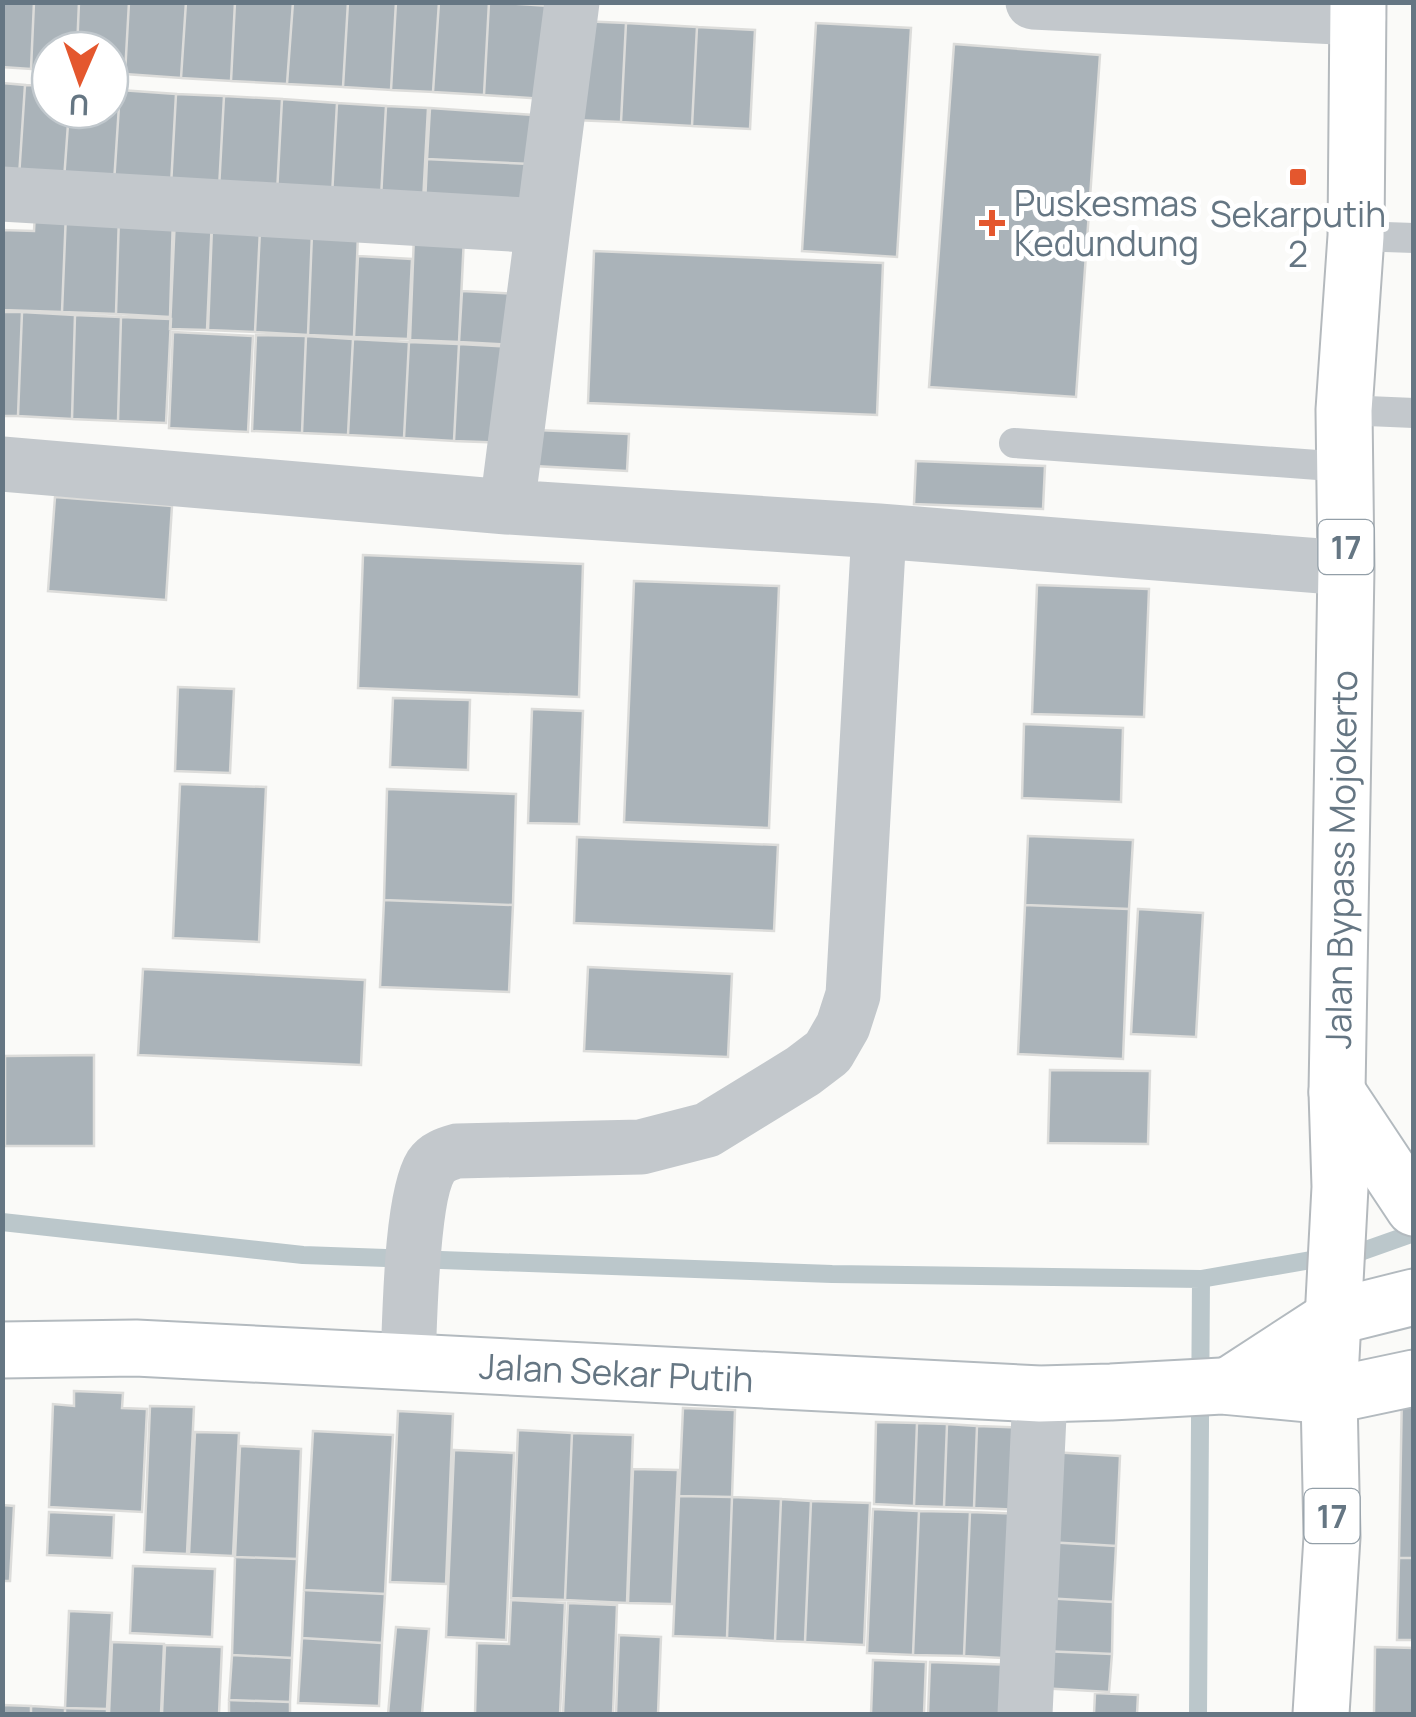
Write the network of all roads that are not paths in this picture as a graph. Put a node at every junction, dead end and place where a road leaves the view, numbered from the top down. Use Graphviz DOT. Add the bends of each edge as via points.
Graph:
graph roads {
  1 [pos="572,2"];
  2 [pos="1033,2"];
  3 [pos="1358,10"];
  4 [pos="2,194"];
  5 [pos="543,226"];
  6 [pos="1356,236"];
  7 [pos="1414,238"];
  8 [pos="1344,410"];
  9 [pos="1414,413"];
  10 [pos="1014,443"];
  11 [pos="2,464"];
  12 [pos="1345,466"];
  13 [pos="507,507"];
  14 [pos="880,531"];
  15 [pos="1346,568"];
  16 [pos="1337,1092"];
  17 [pos="1414,1208"];
  18 [pos="1335,1296"];
  19 [pos="1414,1298"];
  20 [pos="2,1350"];
  21 [pos="408,1361"];
  22 [pos="1414,1378"];
  23 [pos="1225,1386"];
  24 [pos="1040,1394"];
  25 [pos="1330,1396"];
  26 [pos="1024,1714"];
  27 [pos="1321,1714"];
  1 -- 5 [label="street"];
  2 -- 3 [label="street"];
  3 -- 6 [label="main road, Jalan Bypass Mojokerto / 17"];
  4 -- 5 [label="street"];
  5 -- 13 [label="street"];
  6 -- 7 [label="lane"];
  6 -- 8 [label="main road, Jalan Bypass Mojokerto / 17"];
  8 -- 9 [label="lane"];
  8 -- 12 [label="main road, Jalan Bypass Mojokerto / 17"];
  10 -- 12 [label="lane"];
  11 -- 13 [label="street"];
  12 -- 15 [label="main road, Jalan Bypass Mojokerto / 17"];
  13 -- 14 [label="street"];
  14 -- 15 [label="street"];
  14 -- 21 [label="street" via="853,995 844,1026 828,1052 804,1071 707,1130 641,1147 441,1156 432,1164 419,1207"];
  15 -- 16 [label="main road, Jalan Bypass Mojokerto / 17"];
  16 -- 17 [label="main road"];
  16 -- 18 [label="main road, Jalan Bypass Mojokerto / 17"];
  18 -- 19 [label="main road, Jalan Sekar Putih"];
  18 -- 23 [label="main road, Jalan Sekar Putih"];
  18 -- 25 [label="main road, Jalan Bypass Mojokerto / 17"];
  20 -- 21 [label="main road, Jalan Sekar Putih" via="136,1348"];
  21 -- 24 [label="main road, Jalan Sekar Putih"];
  22 -- 25 [label="main road, Jalan Sekar Putih"];
  23 -- 24 [label="main road, Jalan Sekar Putih"];
  23 -- 25 [label="main road, Jalan Sekar Putih"];
  24 -- 26 [label="street"];
  25 -- 27 [label="main road, Jalan Bypass Mojokerto / 17" via="1332,1537"];
}
